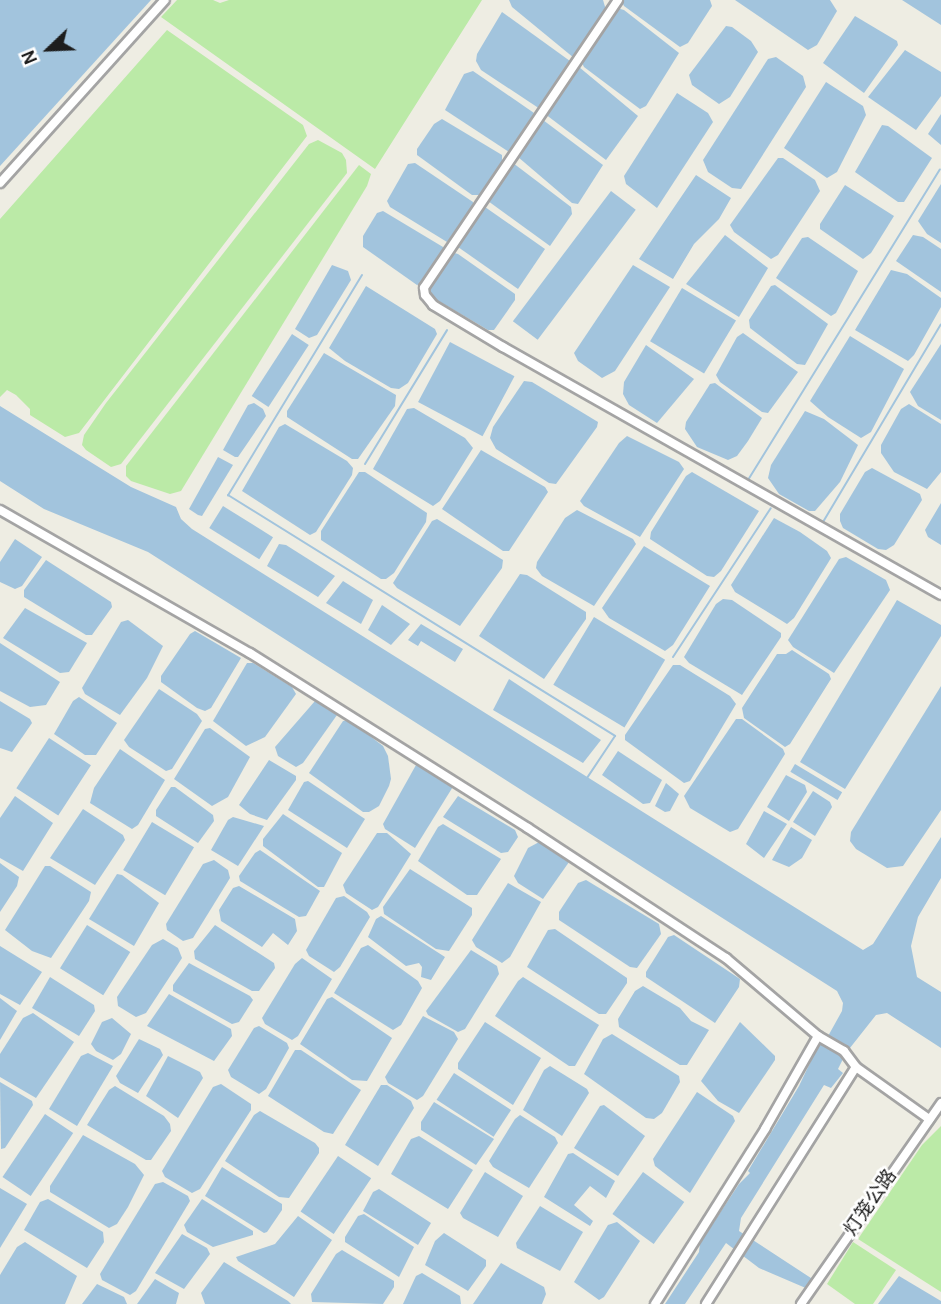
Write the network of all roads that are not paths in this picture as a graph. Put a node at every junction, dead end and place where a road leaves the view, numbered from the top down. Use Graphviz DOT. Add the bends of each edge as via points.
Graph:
graph roads {
  1 [pos="165,0"];
  2 [pos="618,0"];
  3 [pos="0,183"];
  4 [pos="0,510"];
  5 [pos="941,595"];
  6 [pos="818,1036"];
  7 [pos="856,1067"];
  8 [pos="940,1104"];
  9 [pos="929,1119"];
  10 [pos="655,1304"];
  11 [pos="706,1304"];
  12 [pos="801,1304"];
  1 -- 3 [label="street"];
  2 -- 5 [label="street" via="424,288 425,295 433,305 503,347"];
  4 -- 6 [label="street" via="250,653 540,835 726,957"];
  6 -- 7 [label="street" via="844,1051"];
  6 -- 10 [label="street"];
  7 -- 9 [label="street"];
  7 -- 11 [label="street"];
  8 -- 9 [label="street, 灯笼公路"];
  9 -- 12 [label="street, 灯笼公路"];
}
